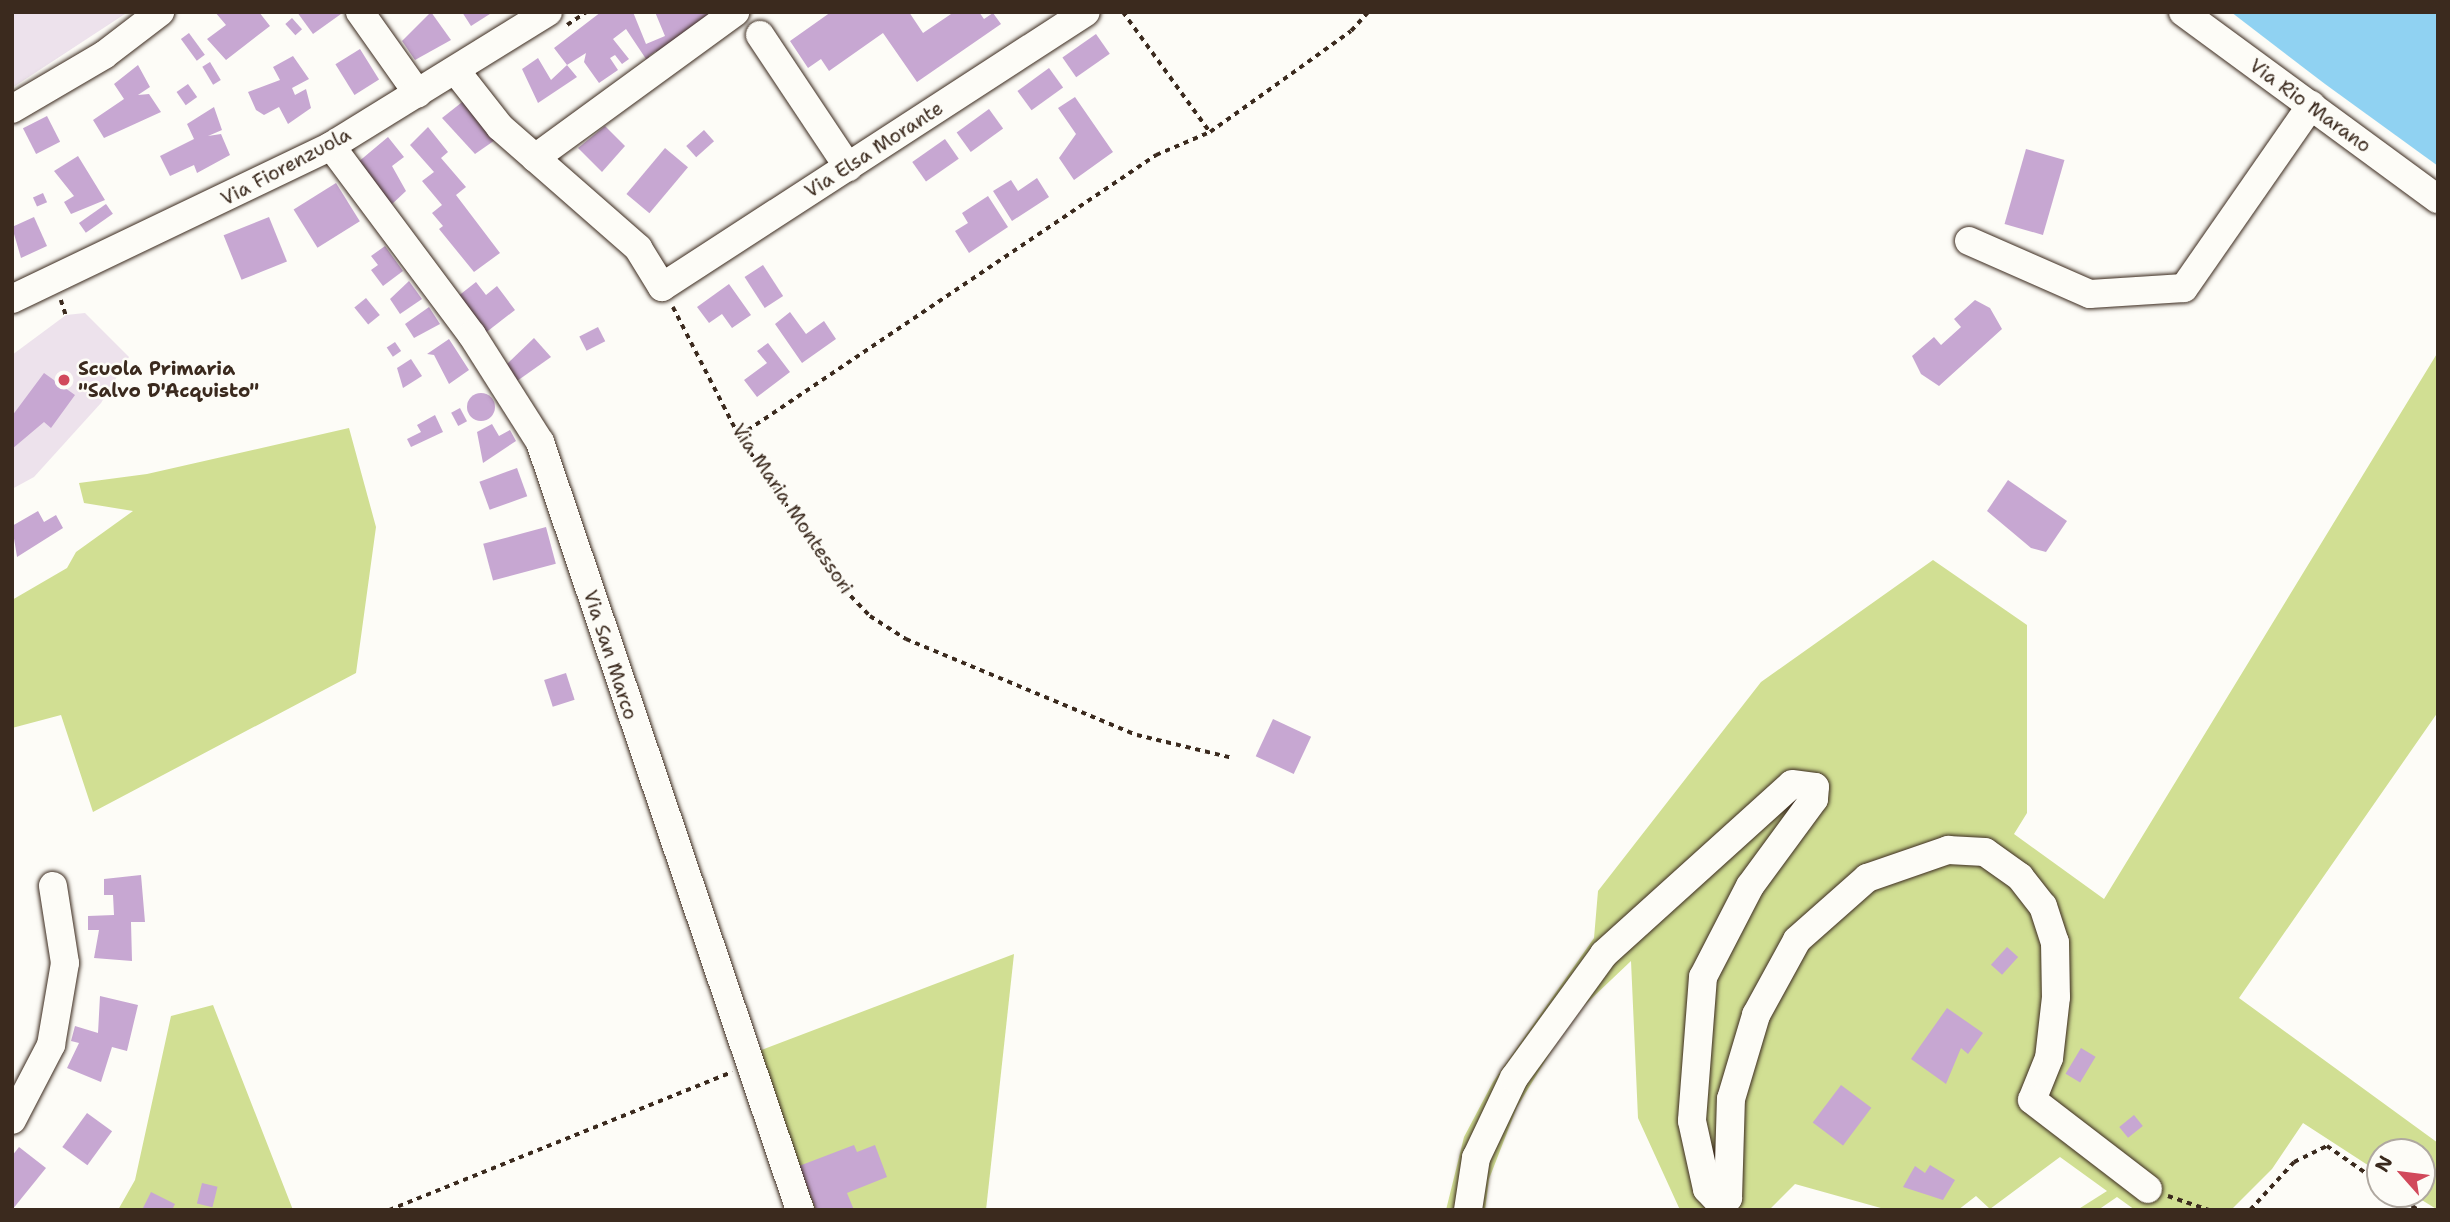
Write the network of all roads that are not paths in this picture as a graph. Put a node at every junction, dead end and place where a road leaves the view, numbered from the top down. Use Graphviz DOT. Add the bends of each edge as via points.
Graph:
graph roads {
  1 [pos="160,12"];
  2 [pos="360,12"];
  3 [pos="548,12"];
  4 [pos="735,12"];
  5 [pos="1086,12"];
  6 [pos="2183,12"];
  7 [pos="760,35"];
  8 [pos="456,71"];
  9 [pos="418,94"];
  10 [pos="2311,105"];
  11 [pos="12,109"];
  12 [pos="331,146"];
  13 [pos="535,158"];
  14 [pos="848,167"];
  15 [pos="2438,200"];
  16 [pos="1969,241"];
  17 [pos="14,293"];
  18 [pos="53,886"];
  19 [pos="12,1120"];
  20 [pos="2148,1189"];
  21 [pos="800,1210"];
  22 [pos="1468,1210"];
  1 -- 11 [label="street" via="104,55"];
  2 -- 9 [label="street"];
  3 -- 8 [label="street, Via Fiorenzuola"];
  4 -- 13 [label="street"];
  5 -- 14 [label="street, Via Elsa Morante"];
  6 -- 10 [label="street, Via Rio Marano"];
  7 -- 14 [label="street"];
  8 -- 9 [label="street, Via Fiorenzuola"];
  8 -- 13 [label="street" via="500,127"];
  9 -- 12 [label="street, Via Fiorenzuola"];
  10 -- 15 [label="street, Via Rio Marano"];
  10 -- 16 [label="street" via="2184,288 2090,294"];
  12 -- 17 [label="street, Via Fiorenzuola"];
  12 -- 21 [label="street, Via San Marco" via="472,335 540,442 672,847 753,1064"];
  13 -- 14 [label="street, Via Elsa Morante" via="638,248 662,287"];
  18 -- 19 [label="street" via="65,963 51,1045"];
  20 -- 22 [label="street" via="2032,1100 2049,1058 2055,942 2043,906 2028,886 1985,852 1937,853 1867,878 1797,940 1756,1015 1731,1099 1728,1198 1719,1202 1707,1189 1692,1121 1703,977 1749,886 1804,814 1815,787 1792,784 1604,954 1514,1078 1476,1158"];
}
